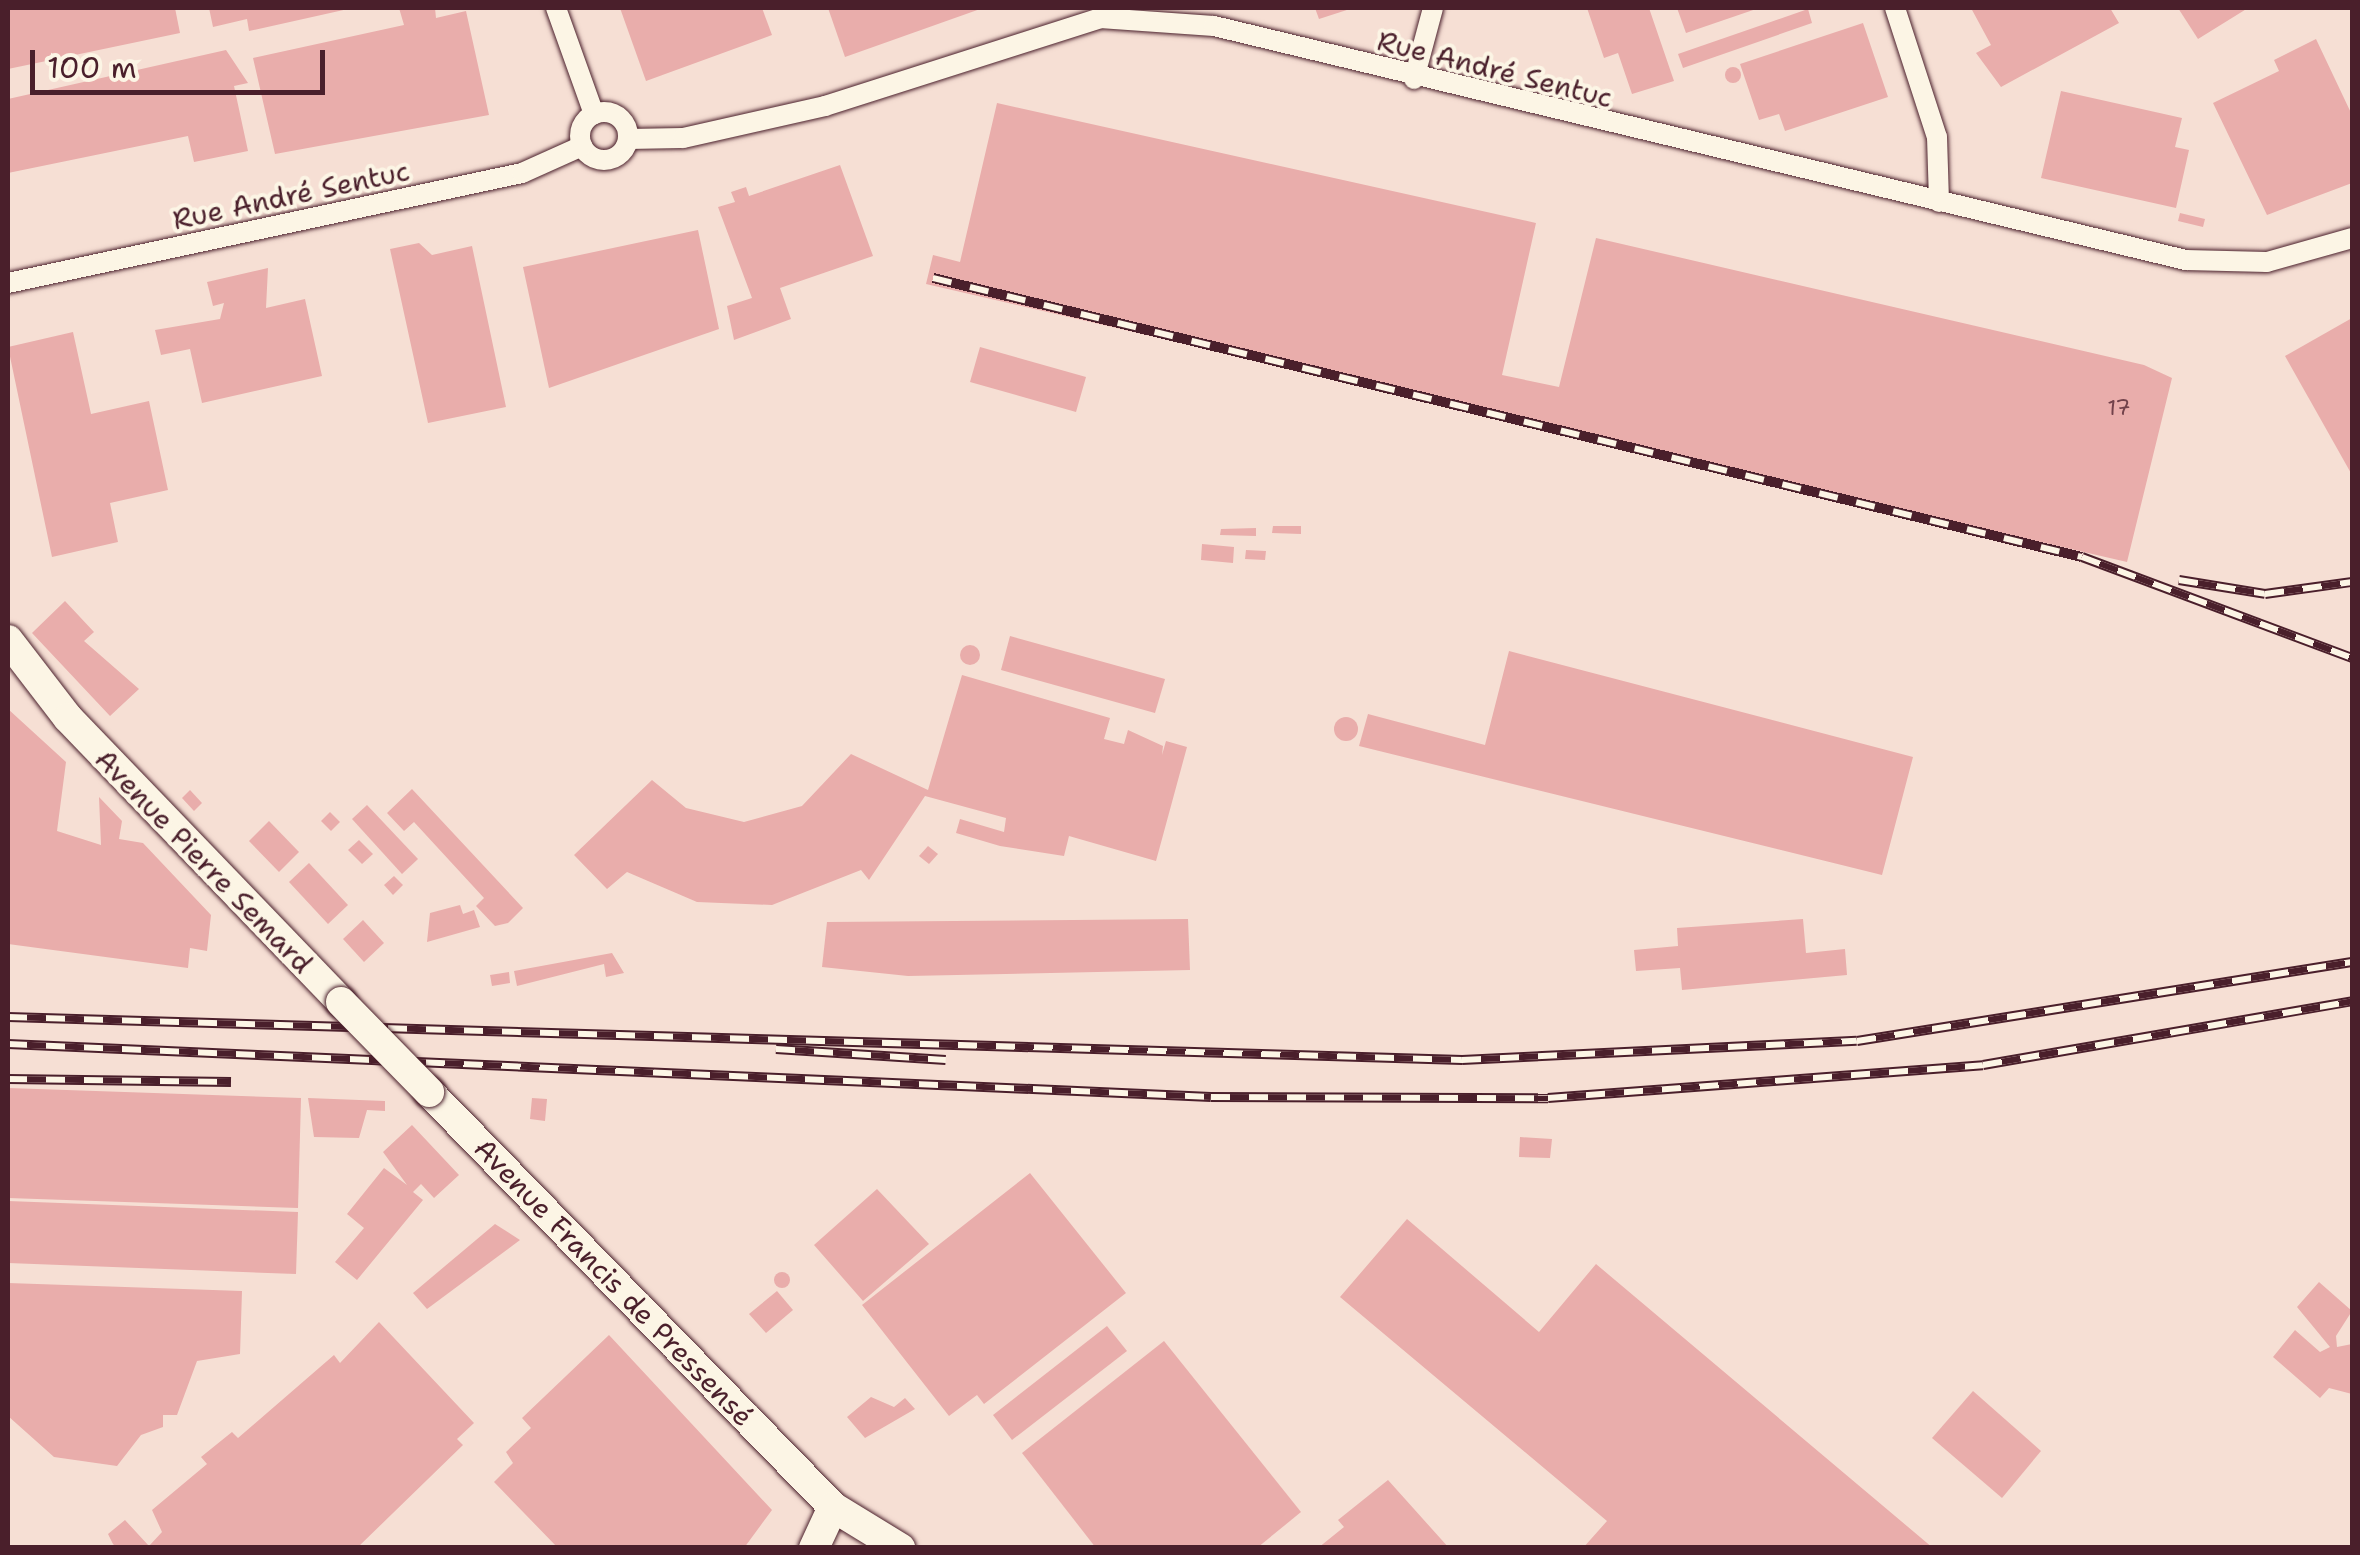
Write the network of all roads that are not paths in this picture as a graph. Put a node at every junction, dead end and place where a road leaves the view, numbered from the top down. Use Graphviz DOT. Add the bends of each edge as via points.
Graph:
graph roads {
  1 [pos="556,8"];
  2 [pos="1433,8"];
  3 [pos="1894,8"];
  4 [pos="1414,79"];
  5 [pos="594,114"];
  6 [pos="628,138"];
  7 [pos="582,146"];
  8 [pos="1939,202"];
  9 [pos="2352,238"];
  10 [pos="8,283"];
  11 [pos="8,640"];
  12 [pos="8,673"];
  13 [pos="68,718"];
  14 [pos="340,1002"];
  15 [pos="833,1507"];
  16 [pos="814,1548"];
  17 [pos="900,1548"];
  1 -- 5 [label="street"];
  2 -- 4 [label="street"];
  3 -- 8 [label="street" via="1937,137"];
  4 -- 6 [label="street, Rue André Sentuc" via="1214,26 1100,18 825,106 683,138"];
  4 -- 8 [label="street, Rue André Sentuc"];
  5 -- 6 [label="street" via="621,119"];
  5 -- 7 [label="street" via="580,131"];
  6 -- 7 [label="street, Rue André Sentuc" via="608,160"];
  7 -- 10 [label="street, Rue André Sentuc" via="522,174"];
  8 -- 9 [label="street, Rue André Sentuc" via="2208,262 2287,259"];
  11 -- 13 [label="street, Avenue Pierre Semard"];
  12 -- 13 [label="street, Avenue Pierre Semard"];
  13 -- 14 [label="street, Avenue Pierre Semard"];
  14 -- 15 [label="street, Avenue Francis de Pressensé, bridge"];
  15 -- 16 [label="street"];
  15 -- 17 [label="street, Avenue Francis de Pressensé"];
}
